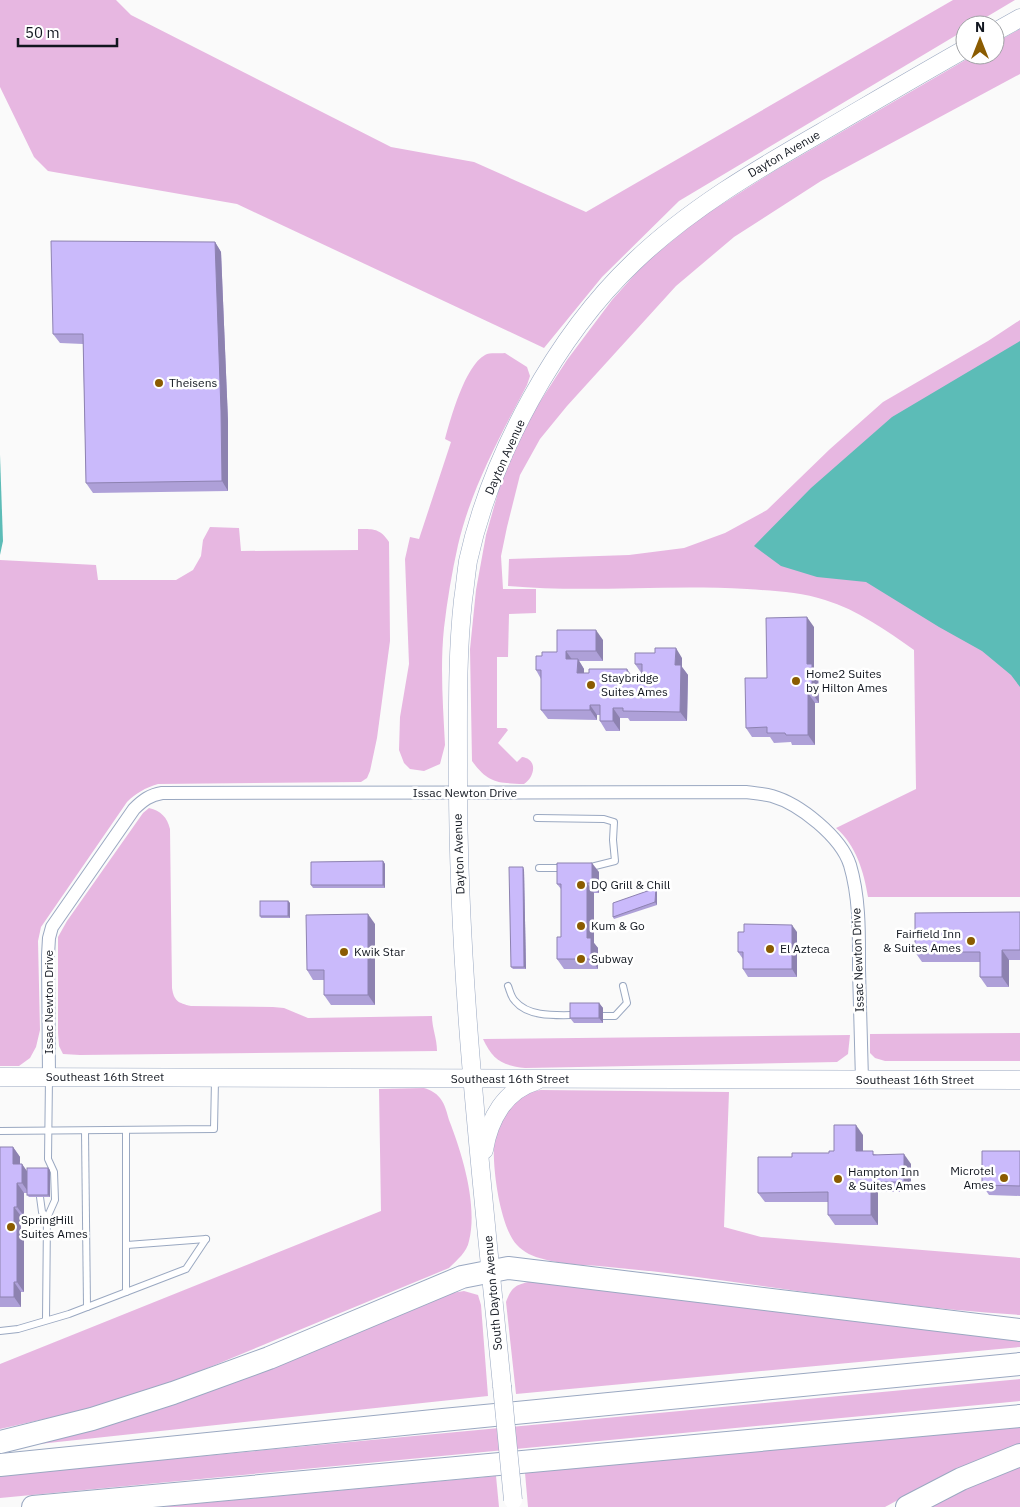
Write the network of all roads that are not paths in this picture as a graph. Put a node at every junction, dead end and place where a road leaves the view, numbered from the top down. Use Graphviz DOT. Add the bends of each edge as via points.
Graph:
graph roads {
  1 [pos="1020,18"];
  2 [pos="1005,26"];
  3 [pos="955,55"];
  4 [pos="457,793"];
  5 [pos="537,818"];
  6 [pos="539,868"];
  7 [pos="570,868"];
  8 [pos="578,868"];
  9 [pos="508,986"];
  10 [pos="622,986"];
  11 [pos="0,1077"];
  12 [pos="49,1077"];
  13 [pos="216,1078"];
  14 [pos="472,1078"];
  15 [pos="546,1079"];
  16 [pos="862,1080"];
  17 [pos="1020,1080"];
  18 [pos="126,1130"];
  19 [pos="0,1131"];
  20 [pos="48,1131"];
  21 [pos="85,1131"];
  22 [pos="482,1172"];
  23 [pos="40,1197"];
  24 [pos="47,1218"];
  25 [pos="127,1245"];
  26 [pos="491,1270"];
  27 [pos="126,1292"];
  28 [pos="87,1307"];
  29 [pos="46,1320"];
  30 [pos="1020,1330"];
  31 [pos="0,1331"];
  32 [pos="1020,1364"];
  33 [pos="1020,1416"];
  34 [pos="0,1442"];
  35 [pos="1020,1455"];
  36 [pos="0,1465"];
  37 [pos="513,1504"];
  38 [pos="33,1507"];
  39 [pos="908,1507"];
  1 -- 2 [label="main road"];
  3 -- 4 [label="main road, Dayton Avenue" via="746,176 690,215 635,261 596,303 548,369 486,497 468,562 460,628"];
  4 -- 12 [label="street, Issac Newton Drive" via="162,793 144,800 134,809 52,926 48,938"];
  4 -- 14 [label="main road, Dayton Avenue" via="463,969"];
  4 -- 16 [label="street, Issac Newton Drive" via="746,792 773,796 809,816 838,844 849,863 854,883 859,919"];
  5 -- 8 [label="lane" via="614,822 615,862"];
  6 -- 7 [label="lane"];
  9 -- 10 [label="lane" via="514,1000 526,1009 545,1014 616,1016 627,1003"];
  11 -- 12 [label="main road, Southeast 16th Street"];
  12 -- 13 [label="main road, Southeast 16th Street"];
  12 -- 20 [label="lane"];
  13 -- 14 [label="main road, Southeast 16th Street"];
  13 -- 18 [label="lane" via="214,1130"];
  14 -- 15 [label="main road, Southeast 16th Street"];
  14 -- 22 [label="main road, South Dayton Avenue"];
  15 -- 16 [label="main road, Southeast 16th Street"];
  15 -- 22 [label="main road" via="521,1087 503,1102 490,1125"];
  16 -- 17 [label="main road, Southeast 16th Street"];
  18 -- 21 [label="lane"];
  18 -- 25 [label="lane"];
  19 -- 20 [label="lane"];
  20 -- 21 [label="lane"];
  20 -- 24 [label="lane" via="47,1162 54,1172 55,1200"];
  21 -- 28 [label="lane"];
  22 -- 26 [label="main road, South Dayton Avenue"];
  23 -- 24 [label="lane" via="42,1212"];
  24 -- 29 [label="lane"];
  25 -- 27 [label="lane"];
  25 -- 27 [label="lane" via="206,1239 186,1269"];
  26 -- 30 [label="highway" via="508,1268"];
  26 -- 34 [label="highway" via="462,1276 269,1358 173,1393 92,1419"];
  26 -- 37 [label="main road, South Dayton Avenue, bridge"];
  27 -- 28 [label="lane"];
  28 -- 29 [label="lane"];
  29 -- 31 [label="lane"];
  32 -- 36 [label="highway"];
  33 -- 38 [label="highway"];
  35 -- 39 [label="highway" via="961,1479"];
}
